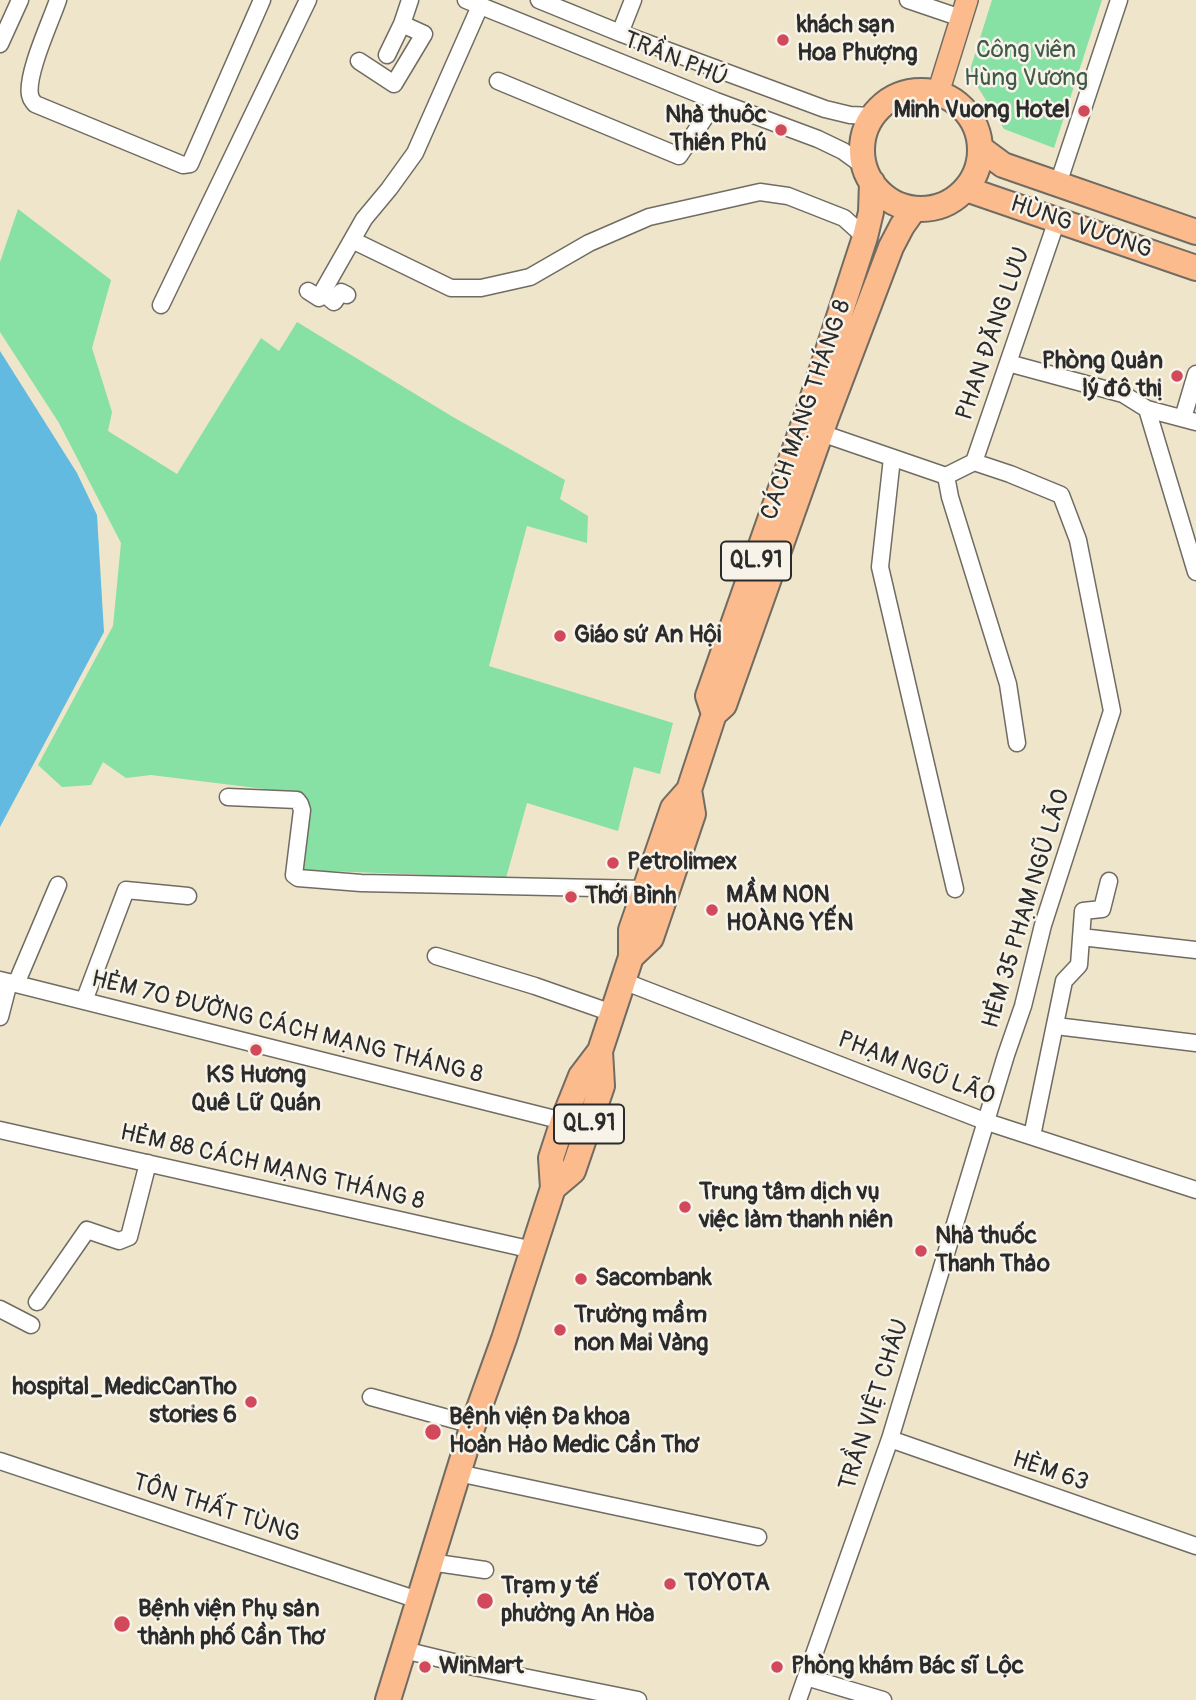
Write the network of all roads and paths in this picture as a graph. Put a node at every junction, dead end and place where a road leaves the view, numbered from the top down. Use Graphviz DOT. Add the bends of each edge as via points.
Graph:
graph roads {
  1 [pos="20,0"];
  2 [pos="58,0"];
  3 [pos="262,0"];
  4 [pos="308,0"];
  5 [pos="410,0"];
  6 [pos="633,0"];
  7 [pos="908,0"];
  8 [pos="1119,0"];
  9 [pos="548,2"];
  10 [pos="473,3"];
  11 [pos="964,9"];
  12 [pos="402,24"];
  13 [pos="620,33"];
  14 [pos="2,36"];
  15 [pos="387,55"];
  16 [pos="359,61"];
  17 [pos="498,81"];
  18 [pos="938,93"];
  19 [pos="716,101"];
  20 [pos="873,116"];
  21 [pos="980,148"];
  22 [pos="869,174"];
  23 [pos="1058,184"];
  24 [pos="966,189"];
  25 [pos="914,209"];
  26 [pos="1057,220"];
  27 [pos="1196,232"];
  28 [pos="865,237"];
  29 [pos="352,240"];
  30 [pos="1196,268"];
  31 [pos="347,295"];
  32 [pos="161,305"];
  33 [pos="1008,363"];
  34 [pos="1196,374"];
  35 [pos="1147,409"];
  36 [pos="1190,420"];
  37 [pos="821,433"];
  38 [pos="891,458"];
  39 [pos="974,462"];
  40 [pos="946,476"];
  41 [pos="1196,572"];
  42 [pos="713,714"];
  43 [pos="1017,743"];
  44 [pos="689,790"];
  45 [pos="228,797"];
  46 [pos="1109,881"];
  47 [pos="58,885"];
  48 [pos="645,889"];
  49 [pos="955,889"];
  50 [pos="188,896"];
  51 [pos="1081,937"];
  52 [pos="1196,950"];
  53 [pos="436,956"];
  54 [pos="631,957"];
  55 [pos="623,981"];
  56 [pos="8,982"];
  57 [pos="83,1001"];
  58 [pos="612,1013"];
  59 [pos="0,1017"];
  60 [pos="1056,1026"];
  61 [pos="1196,1043"];
  62 [pos="600,1051"];
  63 [pos="564,1121"];
  64 [pos="987,1122"];
  65 [pos="0,1130"];
  66 [pos="1032,1136"];
  67 [pos="148,1163"];
  68 [pos="553,1188"];
  69 [pos="1196,1190"];
  70 [pos="533,1250"];
  71 [pos="37,1302"];
  72 [pos="0,1309"];
  73 [pos="31,1325"];
  74 [pos="371,1397"];
  75 [pos="473,1425"];
  76 [pos="890,1439"];
  77 [pos="0,1461"];
  78 [pos="458,1473"];
  79 [pos="758,1537"];
  80 [pos="1196,1546"];
  81 [pos="430,1562"];
  82 [pos="485,1570"];
  83 [pos="418,1600"];
  84 [pos="404,1650"];
  85 [pos="806,1677"];
  86 [pos="388,1700"];
  87 [pos="638,1700"];
  88 [pos="798,1700"];
  89 [pos="883,1700"];
  1 -- 14 [label="street"];
  2 -- 3 [label="street" via="33,72 30,98 183,165 190,164"];
  4 -- 32 [label="street"];
  5 -- 12 [label="street"];
  6 -- 13 [label="street"];
  7 -- 11 [label="street"];
  8 -- 23 [label="street"];
  9 -- 13 [label="street, TRẦN PHÚ"];
  10 -- 19 [label="street, TRẦN PHÚ"];
  10 -- 29 [label="street" via="415,153"];
  11 -- 18 [label="main road"];
  12 -- 15 [label="street"];
  12 -- 16 [label="street" via="424,34 394,84"];
  13 -- 20 [label="street, TRẦN PHÚ" via="825,109"];
  17 -- 19 [label="street" via="679,156"];
  18 -- 20 [label="highway" via="902,94"];
  18 -- 21 [label="highway" via="968,114"];
  19 -- 22 [label="street, TRẦN PHÚ" via="818,139 842,151"];
  20 -- 22 [label="highway" via="864,132"];
  21 -- 23 [label="highway, HÙNG VƯƠNG" via="1003,165"];
  21 -- 24 [label="highway" via="975,176"];
  22 -- 25 [label="highway" via="891,201"];
  22 -- 28 [label="highway, CÁCH MẠNG THÁNG 8 / QL.91" via="871,212"];
  23 -- 27 [label="highway, HÙNG VƯƠNG"];
  24 -- 25 [label="highway" via="943,206"];
  24 -- 26 [label="highway, HÙNG VƯƠNG"];
  25 -- 37 [label="highway, CÁCH MẠNG THÁNG 8 / QL.91" via="891,247"];
  26 -- 30 [label="highway, HÙNG VƯƠNG"];
  26 -- 33 [label="street, PHAN ĐĂNG LƯU"];
  28 -- 29 [label="street" via="844,218 788,196 760,192 649,217 589,243 530,277 481,288 451,288"];
  28 -- 42 [label="highway, CÁCH MẠNG THÁNG 8 / QL.91" via="708,696"];
  29 -- 31 [label="street" via="315,292 334,302 341,292"];
  33 -- 35 [label="street" via="1123,394"];
  33 -- 39 [label="street, PHAN ĐĂNG LƯU"];
  34 -- 36 [label="street"];
  35 -- 36 [label="street"];
  35 -- 41 [label="street"];
  37 -- 38 [label="street"];
  37 -- 42 [label="highway, CÁCH MẠNG THÁNG 8 / QL.91" via="724,705"];
  38 -- 40 [label="street"];
  38 -- 49 [label="street" via="880,567"];
  39 -- 40 [label="street"];
  39 -- 64 [label="street, HẺM 35 PHẠM NGŨ LÃO" via="1061,495 1078,540 1112,711 1042,925"];
  40 -- 43 [label="street" via="1008,684"];
  42 -- 44 [label="highway, CÁCH MẠNG THÁNG 8 / QL.91"];
  44 -- 48 [label="highway, CÁCH MẠNG THÁNG 8 / QL.91" via="673,808"];
  44 -- 54 [label="highway, CÁCH MẠNG THÁNG 8 / QL.91" via="693,814 651,938"];
  45 -- 48 [label="street" via="297,800 302,810 294,875 298,878"];
  46 -- 51 [label="street" via="1102,909 1083,911"];
  47 -- 56 [label="street"];
  48 -- 54 [label="highway, CÁCH MẠNG THÁNG 8 / QL.91" via="631,930"];
  50 -- 57 [label="street" via="126,890"];
  51 -- 52 [label="street"];
  51 -- 60 [label="street" via="1079,965 1064,981"];
  53 -- 58 [label="street"];
  54 -- 55 [label="highway, CÁCH MẠNG THÁNG 8 / QL.91"];
  55 -- 58 [label="highway, CÁCH MẠNG THÁNG 8 / QL.91"];
  55 -- 64 [label="street, PHẠM NGŨ LÃO"];
  56 -- 57 [label="street, HẺM 70 ĐƯỜNG CÁCH MẠNG THÁNG 8"];
  56 -- 59 [label="street"];
  57 -- 63 [label="street, HẺM 70 ĐƯỜNG CÁCH MẠNG THÁNG 8"];
  58 -- 62 [label="highway, CÁCH MẠNG THÁNG 8 / QL.91"];
  60 -- 61 [label="street"];
  60 -- 66 [label="street"];
  62 -- 63 [label="highway, CÁCH MẠNG THÁNG 8 / QL.91" via="581,1076"];
  62 -- 68 [label="highway, CÁCH MẠNG THÁNG 8 / QL.91" via="602,1086 573,1171"];
  63 -- 68 [label="highway, CÁCH MẠNG THÁNG 8 / QL.91" via="551,1158"];
  64 -- 66 [label="street, PHẠM NGŨ LÃO"];
  64 -- 76 [label="street, TRẦN VIỆT CHÂU"];
  65 -- 67 [label="street, HẺM 88 CÁCH MẠNG THÁNG 8"];
  66 -- 69 [label="street, PHẠM NGŨ LÃO"];
  67 -- 70 [label="street, HẺM 88 CÁCH MẠNG THÁNG 8"];
  67 -- 71 [label="street" via="128,1237 119,1241 87,1230"];
  68 -- 70 [label="highway, CÁCH MẠNG THÁNG 8 / QL.91"];
  70 -- 75 [label="highway, CÁCH MẠNG THÁNG 8 / QL.91"];
  72 -- 73 [label="street"];
  74 -- 75 [label="street"];
  75 -- 78 [label="highway, CÁCH MẠNG THÁNG 8 / QL.91"];
  76 -- 80 [label="street, HÈM 63"];
  76 -- 85 [label="street, TRẦN VIỆT CHÂU"];
  77 -- 83 [label="street, TÔN THẤT TÙNG"];
  78 -- 79 [label="street"];
  78 -- 81 [label="highway, CÁCH MẠNG THÁNG 8 / QL.91"];
  81 -- 82 [label="street"];
  81 -- 83 [label="highway, CÁCH MẠNG THÁNG 8 / QL.91"];
  83 -- 84 [label="highway, CÁCH MẠNG THÁNG 8 / QL.91"];
  84 -- 86 [label="highway, CÁCH MẠNG THÁNG 8 / QL.91"];
  84 -- 87 [label="street"];
  85 -- 88 [label="street, TRẦN VIỆT CHÂU"];
  85 -- 89 [label="street"];
}
